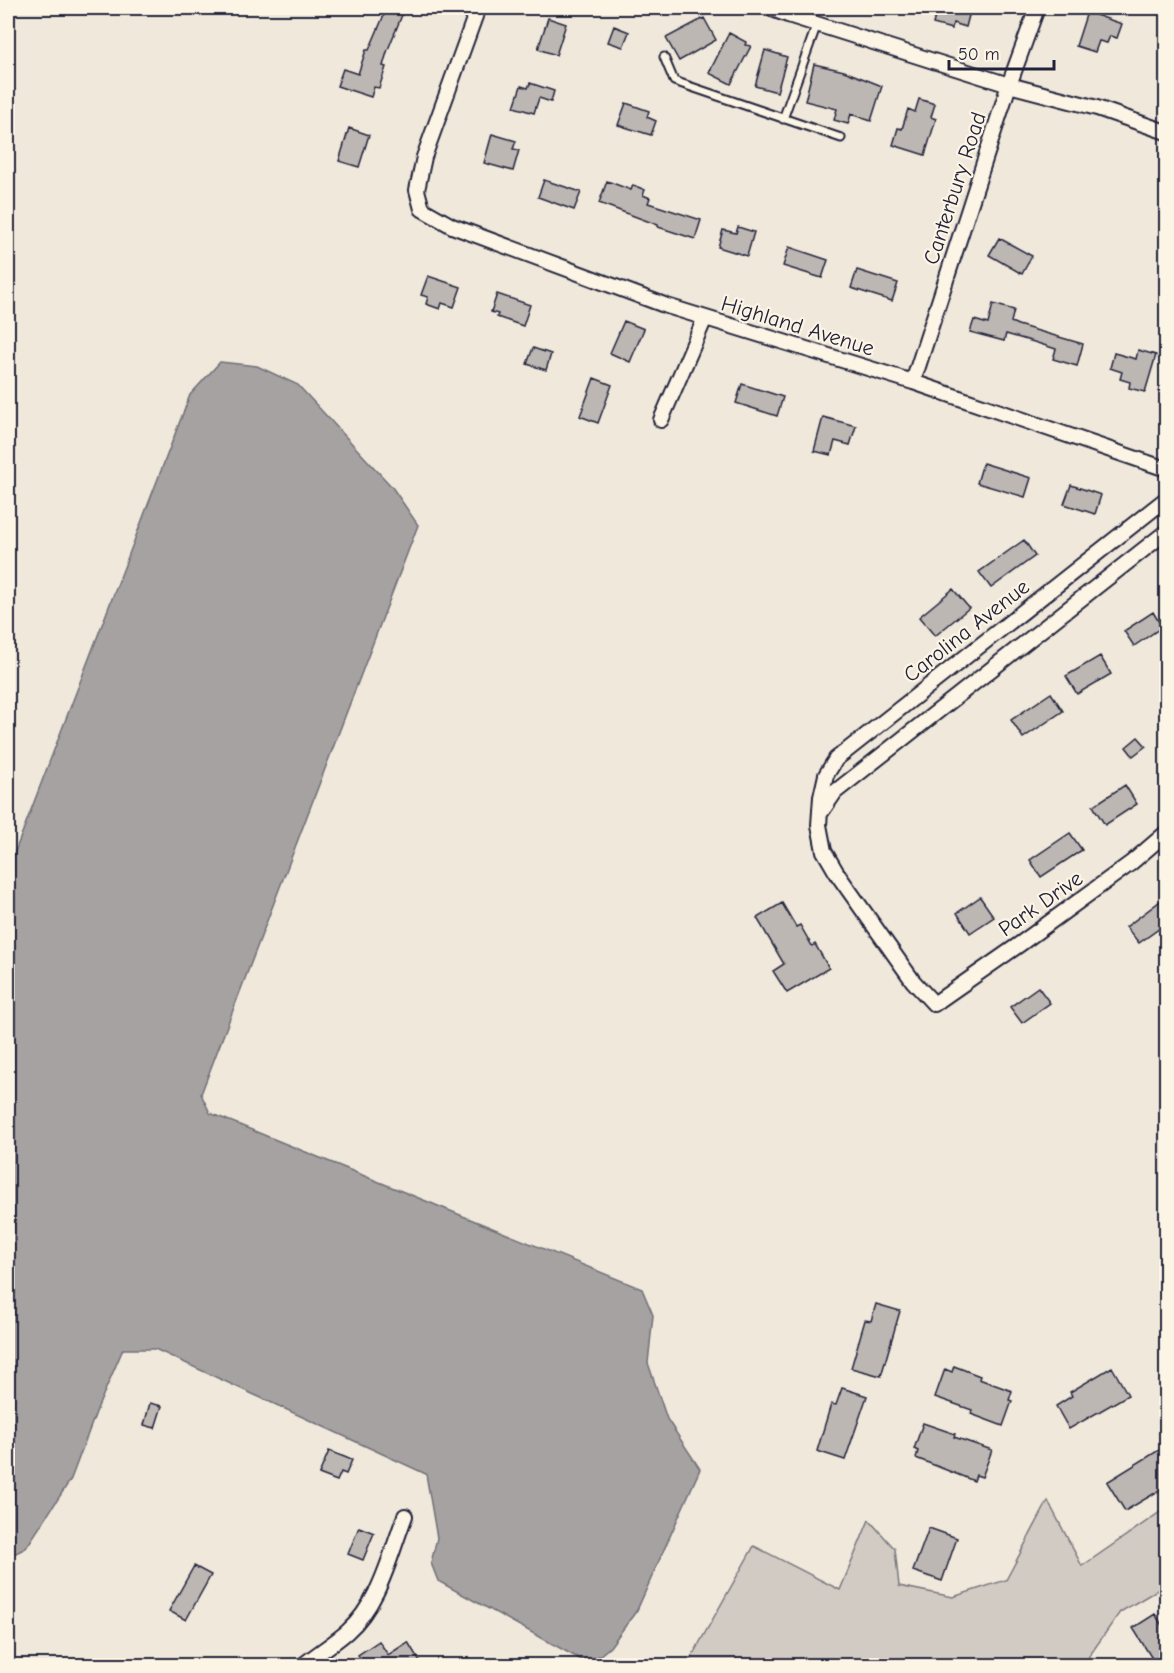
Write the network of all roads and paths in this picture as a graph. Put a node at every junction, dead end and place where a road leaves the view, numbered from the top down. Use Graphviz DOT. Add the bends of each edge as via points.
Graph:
graph roads {
  1 [pos="478,8"];
  2 [pos="770,8"];
  3 [pos="1036,8"];
  4 [pos="816,24"];
  5 [pos="664,57"];
  6 [pos="1010,85"];
  7 [pos="783,119"];
  8 [pos="1167,132"];
  9 [pos="841,138"];
  10 [pos="705,318"];
  11 [pos="913,382"];
  12 [pos="661,420"];
  13 [pos="1167,469"];
  14 [pos="1167,499"];
  15 [pos="1167,532"];
  16 [pos="992,636"];
  17 [pos="1008,657"];
  18 [pos="821,813"];
  19 [pos="1167,833"];
  20 [pos="934,1004"];
  21 [pos="405,1516"];
  22 [pos="302,1665"];
  1 -- 10 [label="street, Highland Avenue" via="424,157 417,190 422,209 452,226"];
  2 -- 4 [label="street"];
  3 -- 6 [label="street, Canterbury Road"];
  4 -- 6 [label="street"];
  4 -- 7 [label="lane"];
  5 -- 7 [label="lane" via="674,81"];
  6 -- 8 [label="street"];
  6 -- 11 [label="street, Canterbury Road"];
  7 -- 9 [label="lane"];
  10 -- 11 [label="street, Highland Avenue"];
  10 -- 12 [label="street"];
  11 -- 13 [label="street, Highland Avenue"];
  14 -- 16 [label="street, Carolina Avenue"];
  15 -- 17 [label="street, Carolina Avenue"];
  16 -- 17 [label="street"];
  16 -- 18 [label="street, Carolina Avenue" via="836,759 826,775"];
  17 -- 18 [label="street, Carolina Avenue" via="835,792"];
  18 -- 20 [label="street, Carolina Avenue" via="820,838 833,867 913,981"];
  19 -- 20 [label="street, Park Drive"];
  21 -- 22 [label="street" via="384,1575 364,1611 347,1632"];
}
